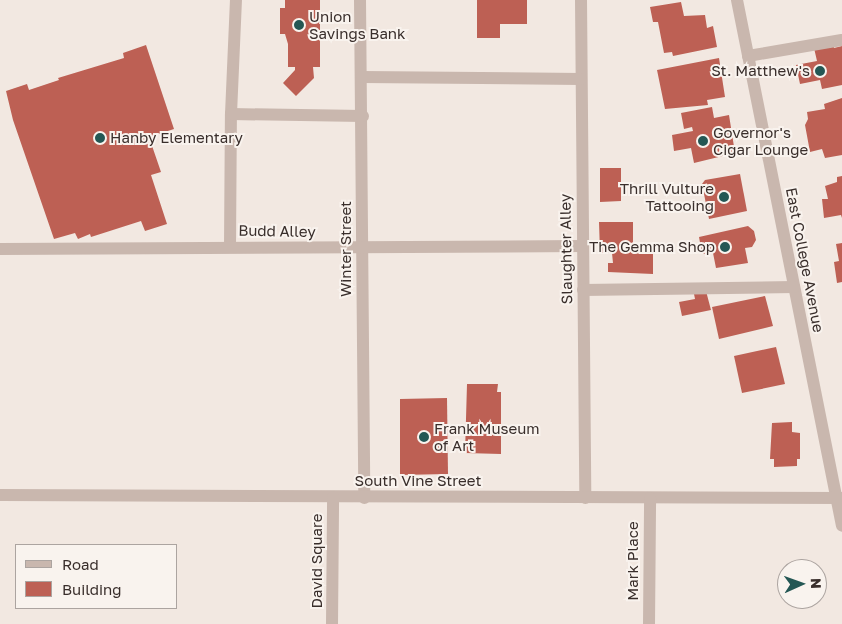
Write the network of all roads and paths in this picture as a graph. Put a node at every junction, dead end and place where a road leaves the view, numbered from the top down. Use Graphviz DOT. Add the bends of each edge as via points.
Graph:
graph roads {
  1 [pos="236,0"];
  2 [pos="360,0"];
  3 [pos="580,0"];
  4 [pos="736,0"];
  5 [pos="842,40"];
  6 [pos="748,56"];
  7 [pos="362,77"];
  8 [pos="581,80"];
  9 [pos="231,114"];
  10 [pos="362,116"];
  11 [pos="583,246"];
  12 [pos="230,247"];
  13 [pos="362,248"];
  14 [pos="0,249"];
  15 [pos="794,287"];
  16 [pos="583,290"];
  17 [pos="0,495"];
  18 [pos="333,497"];
  19 [pos="364,498"];
  20 [pos="585,498"];
  21 [pos="650,498"];
  22 [pos="839,498"];
  23 [pos="842,526"];
  24 [pos="332,624"];
  25 [pos="649,624"];
  1 -- 9 [label="street"];
  2 -- 7 [label="street, Winter Street"];
  3 -- 8 [label="street, Slaughter Alley"];
  4 -- 6 [label="street, East College Avenue"];
  5 -- 6 [label="street"];
  6 -- 15 [label="street, East College Avenue"];
  7 -- 8 [label="street"];
  7 -- 10 [label="street, Winter Street"];
  8 -- 11 [label="street, Slaughter Alley"];
  9 -- 10 [label="street"];
  9 -- 12 [label="street"];
  10 -- 13 [label="street, Winter Street"];
  11 -- 13 [label="street, Budd Alley"];
  11 -- 16 [label="street, Slaughter Alley"];
  12 -- 13 [label="street, Budd Alley"];
  12 -- 14 [label="street, Budd Alley"];
  13 -- 19 [label="street, Winter Street"];
  15 -- 16 [label="street"];
  15 -- 22 [label="street, East College Avenue"];
  16 -- 20 [label="street, Slaughter Alley"];
  17 -- 18 [label="street, South Vine Street"];
  18 -- 19 [label="street, South Vine Street"];
  18 -- 24 [label="street, David Square"];
  19 -- 20 [label="street, South Vine Street"];
  20 -- 21 [label="street, South Vine Street"];
  21 -- 22 [label="street, South Vine Street"];
  21 -- 25 [label="street, Mark Place"];
  22 -- 23 [label="street, East College Avenue"];
}
